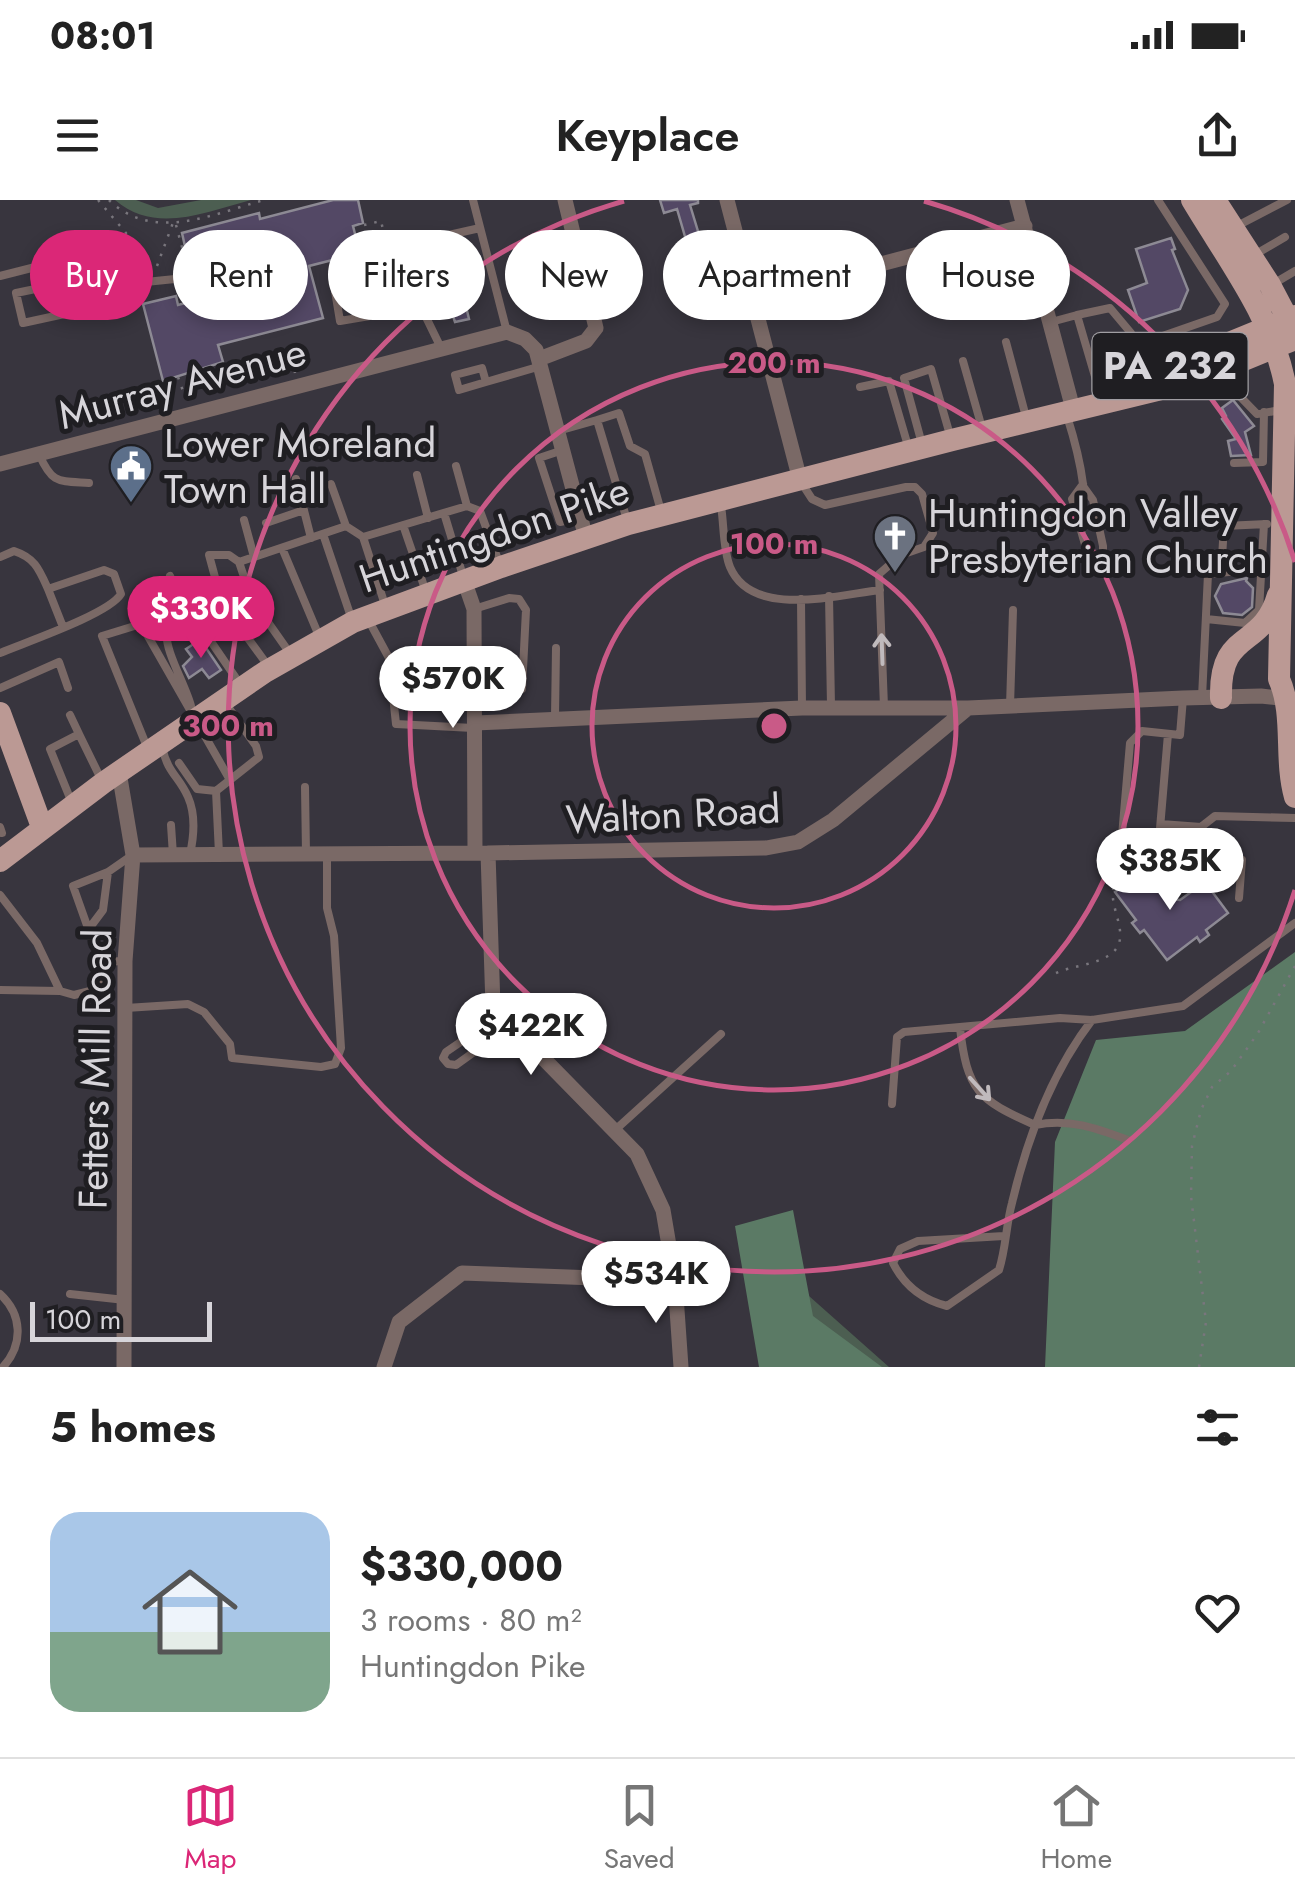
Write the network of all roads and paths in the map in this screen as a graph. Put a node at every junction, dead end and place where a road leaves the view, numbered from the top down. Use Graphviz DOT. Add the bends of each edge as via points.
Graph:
graph roads {
  1 [pos="98,200"];
  2 [pos="109,200"];
  3 [pos="264,200"];
  4 [pos="473,200"];
  5 [pos="565,200"];
  6 [pos="727,200"];
  7 [pos="1017,200"];
  8 [pos="1158,200"];
  9 [pos="1192,200"];
  10 [pos="1215,200"];
  11 [pos="1288,200"];
  12 [pos="174,222"];
  13 [pos="364,226"];
  14 [pos="1024,226"];
  15 [pos="480,228"];
  16 [pos="1233,228"];
  17 [pos="123,230"];
  18 [pos="176,230"];
  19 [pos="383,230"];
  20 [pos="735,230"];
  21 [pos="1286,237"];
  22 [pos="1252,256"];
  23 [pos="886,263"];
  24 [pos="157,266"];
  25 [pos="30,268"];
  26 [pos="1295,271"];
  27 [pos="10,273"];
  28 [pos="0,276"];
  29 [pos="1270,285"];
  30 [pos="30,290"];
  31 [pos="16,293"];
  32 [pos="1077,314"];
  33 [pos="37,320"];
  34 [pos="758,320"];
  35 [pos="1051,322"];
  36 [pos="1286,330"];
  37 [pos="507,332"];
  38 [pos="1151,340"];
  39 [pos="1006,342"];
  40 [pos="441,348"];
  41 [pos="963,360"];
  42 [pos="540,363"];
  43 [pos="944,364"];
  44 [pos="931,369"];
  45 [pos="1222,370"];
  46 [pos="1156,371"];
  47 [pos="296,376"];
  48 [pos="178,377"];
  49 [pos="486,382"];
  50 [pos="860,388"];
  51 [pos="182,391"];
  52 [pos="1101,397"];
  53 [pos="186,405"];
  54 [pos="1069,410"];
  55 [pos="1275,411"];
  56 [pos="597,420"];
  57 [pos="1026,421"];
  58 [pos="558,431"];
  59 [pos="983,432"];
  60 [pos="952,440"];
  61 [pos="916,449"];
  62 [pos="562,450"];
  63 [pos="39,454"];
  64 [pos="1234,463"];
  65 [pos="0,464"];
  66 [pos="456,466"];
  67 [pos="418,475"];
  68 [pos="296,478"];
  69 [pos="570,479"];
  70 [pos="800,480"];
  71 [pos="89,484"];
  72 [pos="332,484"];
  73 [pos="1083,484"];
  74 [pos="548,486"];
  75 [pos="720,500"];
  76 [pos="467,506"];
  77 [pos="304,510"];
  78 [pos="444,513"];
  79 [pos="662,516"];
  80 [pos="428,518"];
  81 [pos="244,520"];
  82 [pos="266,523"];
  83 [pos="628,524"];
  84 [pos="404,525"];
  85 [pos="346,526"];
  86 [pos="1280,527"];
  87 [pos="583,528"];
  88 [pos="323,534"];
  89 [pos="312,538"];
  90 [pos="363,538"];
  91 [pos="282,548"];
  92 [pos="0,556"];
  93 [pos="254,557"];
  94 [pos="239,562"];
  95 [pos="501,567"];
  96 [pos="1260,568"];
  97 [pos="1222,572"];
  98 [pos="170,576"];
  99 [pos="464,580"];
  100 [pos="1281,582"];
  101 [pos="48,588"];
  102 [pos="880,590"];
  103 [pos="426,594"];
  104 [pos="828,596"];
  105 [pos="802,599"];
  106 [pos="474,609"];
  107 [pos="1014,610"];
  108 [pos="369,616"];
  109 [pos="190,617"];
  110 [pos="1206,619"];
  111 [pos="63,626"];
  112 [pos="321,639"];
  113 [pos="556,648"];
  114 [pos="0,654"];
  115 [pos="292,656"];
  116 [pos="270,668"];
  117 [pos="0,688"];
  118 [pos="68,688"];
  119 [pos="522,689"];
  120 [pos="233,694"];
  121 [pos="1292,694"];
  122 [pos="1183,698"];
  123 [pos="1212,698"];
  124 [pos="1010,706"];
  125 [pos="832,707"];
  126 [pos="884,707"];
  127 [pos="802,708"];
  128 [pos="968,708"];
  129 [pos="70,715"];
  130 [pos="556,717"];
  131 [pos="194,720"];
  132 [pos="2,722"];
  133 [pos="476,726"];
  134 [pos="79,734"];
  135 [pos="1168,734"];
  136 [pos="155,747"];
  137 [pos="179,763"];
  138 [pos="111,778"];
  139 [pos="230,780"];
  140 [pos="305,787"];
  141 [pos="216,791"];
  142 [pos="1295,798"];
  143 [pos="73,805"];
  144 [pos="1295,818"];
  145 [pos="1161,824"];
  146 [pos="171,825"];
  147 [pos="42,827"];
  148 [pos="1201,827"];
  149 [pos="1158,852"];
  150 [pos="482,853"];
  151 [pos="173,854"];
  152 [pos="190,854"];
  153 [pos="219,854"];
  154 [pos="306,854"];
  155 [pos="327,854"];
  156 [pos="133,855"];
  157 [pos="1202,856"];
  158 [pos="1223,858"];
  159 [pos="0,861"];
  160 [pos="1154,868"];
  161 [pos="108,872"];
  162 [pos="1221,885"];
  163 [pos="0,895"];
  164 [pos="1239,898"];
  165 [pos="1295,923"];
  166 [pos="88,930"];
  167 [pos="100,962"];
  168 [pos="126,962"];
  169 [pos="1295,966"];
  170 [pos="1056,973"];
  171 [pos="0,990"];
  172 [pos="60,991"];
  173 [pos="126,1008"];
  174 [pos="506,1020"];
  175 [pos="1092,1020"];
  176 [pos="960,1028"];
  177 [pos="722,1034"];
  178 [pos="892,1104"];
  179 [pos="1035,1125"];
  180 [pos="614,1132"];
  181 [pos="1128,1140"];
  182 [pos="1004,1236"];
  183 [pos="675,1281"];
  184 [pos="0,1294"];
  185 [pos="70,1294"];
  186 [pos="125,1300"];
  187 [pos="4,1367"];
  188 [pos="124,1367"];
  189 [pos="384,1367"];
  190 [pos="682,1367"];
  191 [pos="1199,1367"];
  1 -- 17 [label="path"];
  2 -- 12 [label="path" via="139,220"];
  3 -- 12 [label="path"];
  4 -- 15 [label="lane"];
  5 -- 42 [label="street" via="596,328 586,341"];
  6 -- 20 [label="street"];
  7 -- 14 [label="street"];
  8 -- 38 [label="lane" via="1225,304 1217,317"];
  9 -- 36 [label="main road"];
  10 -- 16 [label="main road"];
  11 -- 16 [label="lane"];
  12 -- 18 [label="path"];
  12 -- 24 [label="path"];
  13 -- 19 [label="path" via="381,221"];
  14 -- 23 [label="street"];
  14 -- 35 [label="street"];
  15 -- 37 [label="lane"];
  15 -- 40 [label="lane" via="422,241 398,261 342,275 334,285 340,321 417,308"];
  16 -- 22 [label="main road"];
  21 -- 22 [label="lane"];
  22 -- 29 [label="main road"];
  25 -- 27 [label="lane"];
  26 -- 29 [label="lane"];
  27 -- 28 [label="lane"];
  27 -- 31 [label="lane"];
  29 -- 36 [label="main road"];
  30 -- 31 [label="lane"];
  31 -- 33 [label="lane" via="23,323"];
  32 -- 35 [label="lane"];
  32 -- 38 [label="lane" via="1110,308 1135,344"];
  32 -- 52 [label="lane"];
  34 -- 70 [label="street"];
  35 -- 54 [label="street"];
  36 -- 45 [label="main road, Huntingdon Pike / PA 232"];
  36 -- 46 [label="main road, Huntingdon Pike / PA 232"];
  36 -- 55 [label="main road" via="1285,384"];
  37 -- 40 [label="street, Murray Avenue"];
  37 -- 42 [label="street" via="525,338"];
  38 -- 46 [label="lane"];
  39 -- 57 [label="lane"];
  40 -- 63 [label="street, Murray Avenue"];
  41 -- 59 [label="lane"];
  42 -- 49 [label="lane"];
  42 -- 58 [label="street"];
  43 -- 44 [label="lane"];
  44 -- 60 [label="lane"];
  44 -- 61 [label="lane" via="904,378"];
  45 -- 54 [label="main road, Huntingdon Pike / PA 232"];
  45 -- 55 [label="lane" via="1257,414"];
  46 -- 52 [label="main road, Huntingdon Pike / PA 232"];
  47 -- 51 [label="path" via="293,363"];
  48 -- 51 [label="path"];
  50 -- 61 [label="lane" via="889,381"];
  51 -- 53 [label="path"];
  52 -- 54 [label="main road, Huntingdon Pike / PA 232"];
  54 -- 57 [label="main road, Huntingdon Pike / PA 232"];
  54 -- 73 [label="lane"];
  55 -- 64 [label="lane" via="1263,462"];
  55 -- 86 [label="main road"];
  56 -- 58 [label="lane"];
  56 -- 79 [label="lane" via="619,413 630,446 645,454"];
  56 -- 83 [label="lane"];
  57 -- 59 [label="main road, Huntingdon Pike / PA 232"];
  58 -- 62 [label="street"];
  59 -- 60 [label="main road, Huntingdon Pike / PA 232"];
  60 -- 61 [label="main road, Huntingdon Pike / PA 232"];
  61 -- 70 [label="main road, Huntingdon Pike / PA 232"];
  62 -- 69 [label="street"];
  62 -- 74 [label="lane" via="538,458"];
  63 -- 65 [label="street, Murray Avenue"];
  63 -- 71 [label="lane" via="55,480"];
  66 -- 76 [label="lane"];
  67 -- 80 [label="lane"];
  68 -- 77 [label="lane"];
  69 -- 74 [label="lane"];
  69 -- 87 [label="street"];
  70 -- 75 [label="main road, Huntingdon Pike / PA 232"];
  70 -- 102 [label="lane" via="825,505 906,487 922,494 933,533 924,547 879,574"];
  72 -- 85 [label="lane"];
  73 -- 73 [label="lane" via="1094,500 1103,546 1097,556 1088,555 1072,499"];
  74 -- 87 [label="lane" via="560,522"];
  75 -- 79 [label="main road, Huntingdon Pike / PA 232"];
  75 -- 105 [label="lane" via="729,566 742,584 762,596"];
  76 -- 78 [label="lane"];
  76 -- 95 [label="lane" via="480,511"];
  77 -- 82 [label="lane"];
  77 -- 89 [label="lane"];
  78 -- 80 [label="lane"];
  78 -- 99 [label="lane"];
  79 -- 83 [label="main road, Huntingdon Pike / PA 232"];
  80 -- 84 [label="lane"];
  81 -- 93 [label="lane"];
  83 -- 87 [label="main road, Huntingdon Pike / PA 232"];
  84 -- 90 [label="lane"];
  84 -- 103 [label="lane"];
  85 -- 88 [label="lane"];
  85 -- 90 [label="lane"];
  86 -- 96 [label="lane"];
  86 -- 97 [label="lane" via="1224,526"];
  86 -- 100 [label="main road"];
  87 -- 95 [label="main road, Huntingdon Pike / PA 232"];
  88 -- 89 [label="lane"];
  88 -- 108 [label="lane"];
  89 -- 91 [label="lane"];
  90 -- 108 [label="lane"];
  91 -- 93 [label="lane"];
  91 -- 112 [label="lane"];
  92 -- 101 [label="lane" via="26,555"];
  93 -- 94 [label="lane"];
  94 -- 115 [label="lane" via="251,598"];
  94 -- 116 [label="lane" via="210,555 222,603"];
  95 -- 99 [label="main road, Huntingdon Pike / PA 232"];
  96 -- 97 [label="lane"];
  96 -- 110 [label="lane" via="1262,601 1252,619"];
  97 -- 110 [label="lane" via="1208,574"];
  98 -- 109 [label="lane"];
  99 -- 103 [label="main road, Huntingdon Pike / PA 232"];
  99 -- 106 [label="street"];
  100 -- 121 [label="main road" via="1279,680"];
  100 -- 123 [label="main road" via="1266,621 1224,659"];
  101 -- 111 [label="lane"];
  101 -- 111 [label="lane" via="104,570 114,574 121,594 115,603"];
  102 -- 104 [label="lane"];
  126 -- 102 [label="lane, one-way"];
  103 -- 108 [label="main road, Huntingdon Pike / PA 232"];
  104 -- 105 [label="lane"];
  104 -- 125 [label="lane"];
  105 -- 127 [label="lane"];
  106 -- 119 [label="lane" via="510,598 526,610"];
  106 -- 133 [label="street"];
  107 -- 124 [label="lane"];
  108 -- 112 [label="main road, Huntingdon Pike / PA 232"];
  108 -- 133 [label="lane" via="389,658 396,724"];
  109 -- 120 [label="lane"];
  109 -- 131 [label="lane" via="167,634 165,644"];
  110 -- 123 [label="lane"];
  111 -- 114 [label="lane"];
  112 -- 115 [label="main road, Huntingdon Pike / PA 232"];
  113 -- 130 [label="lane"];
  115 -- 116 [label="main road, Huntingdon Pike / PA 232"];
  116 -- 120 [label="main road, Huntingdon Pike / PA 232"];
  117 -- 118 [label="lane" via="59,662"];
  120 -- 131 [label="main road, Huntingdon Pike / PA 232"];
  120 -- 139 [label="lane" via="259,757"];
  121 -- 123 [label="street"];
  121 -- 142 [label="main road" via="1288,754"];
  122 -- 123 [label="street"];
  122 -- 124 [label="street"];
  122 -- 135 [label="lane" via="1180,735"];
  124 -- 128 [label="street"];
  125 -- 126 [label="street"];
  125 -- 127 [label="street"];
  126 -- 128 [label="street"];
  127 -- 130 [label="street"];
  128 -- 150 [label="street, Walton Road" via="834,820 798,842"];
  129 -- 134 [label="lane"];
  130 -- 133 [label="street"];
  131 -- 136 [label="main road, Huntingdon Pike / PA 232"];
  131 -- 136 [label="lane" via="141,624 102,636"];
  131 -- 139 [label="lane"];
  132 -- 147 [label="main road"];
  133 -- 150 [label="street"];
  134 -- 138 [label="lane"];
  134 -- 143 [label="lane" via="50,750"];
  135 -- 145 [label="lane"];
  135 -- 149 [label="lane" via="1142,731 1130,743 1122,836 1132,850"];
  136 -- 138 [label="main road, Huntingdon Pike / PA 232"];
  136 -- 152 [label="lane" via="187,794"];
  137 -- 141 [label="lane" via="197,789"];
  138 -- 143 [label="main road, Huntingdon Pike / PA 232"];
  138 -- 156 [label="street, Fetters Mill Road"];
  139 -- 141 [label="lane"];
  140 -- 154 [label="lane"];
  141 -- 153 [label="lane"];
  143 -- 147 [label="main road, Huntingdon Pike / PA 232"];
  144 -- 148 [label="lane" via="1215,816"];
  145 -- 148 [label="lane"];
  145 -- 149 [label="lane"];
  146 -- 151 [label="lane"];
  147 -- 159 [label="main road, Huntingdon Pike / PA 232"];
  148 -- 157 [label="lane"];
  149 -- 157 [label="lane"];
  150 -- 155 [label="street, Walton Road"];
  150 -- 174 [label="street" via="493,1007"];
  151 -- 152 [label="street, Walton Road"];
  151 -- 156 [label="street, Walton Road"];
  152 -- 153 [label="street, Walton Road"];
  153 -- 154 [label="street, Walton Road"];
  154 -- 155 [label="street, Walton Road"];
  155 -- 173 [label="lane" via="342,1048 335,1064 232,1058 230,1044 204,1012 188,1004"];
  156 -- 161 [label="lane"];
  156 -- 168 [label="street, Fetters Mill Road"];
  157 -- 158 [label="lane"];
  158 -- 162 [label="path"];
  158 -- 164 [label="lane" via="1242,860"];
  160 -- 170 [label="path" via="1130,864 1113,889 1120,931 1113,952"];
  161 -- 166 [label="lane" via="102,910"];
  161 -- 166 [label="lane" via="73,886"];
  163 -- 172 [label="lane" via="37,943"];
  165 -- 175 [label="lane" via="1183,1006"];
  166 -- 167 [label="lane"];
  167 -- 168 [label="lane"];
  167 -- 172 [label="lane" via="98,990"];
  168 -- 173 [label="street, Fetters Mill Road"];
  169 -- 191 [label="path" via="1258,1033 1212,1086 1192,1146 1206,1322"];
  171 -- 172 [label="lane"];
  173 -- 186 [label="street, Fetters Mill Road"];
  174 -- 174 [label="lane" via="446,1052 442,1058 456,1065"];
  174 -- 180 [label="street"];
  175 -- 176 [label="lane"];
  175 -- 179 [label="lane" via="1074,1042"];
  176 -- 178 [label="lane" via="897,1037"];
  176 -- 179 [label="lane, one-way" via="971,1084"];
  177 -- 180 [label="lane"];
  179 -- 181 [label="lane" via="1058,1120"];
  179 -- 182 [label="lane"];
  180 -- 183 [label="street" via="637,1154 663,1210"];
  182 -- 182 [label="lane" via="918,1241 900,1249 893,1264 930,1302 947,1306 999,1270"];
  183 -- 189 [label="street" via="462,1274 399,1322"];
  183 -- 190 [label="street"];
  184 -- 187 [label="lane" via="16,1312 18,1340"];
  185 -- 186 [label="lane"];
  186 -- 188 [label="street, Fetters Mill Road"];
}
